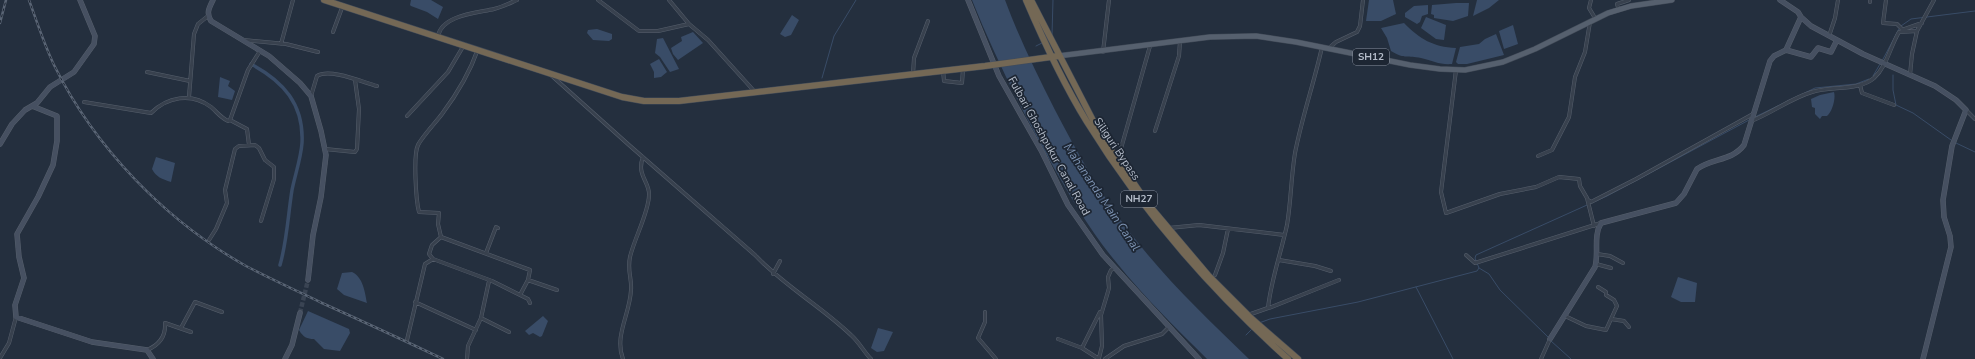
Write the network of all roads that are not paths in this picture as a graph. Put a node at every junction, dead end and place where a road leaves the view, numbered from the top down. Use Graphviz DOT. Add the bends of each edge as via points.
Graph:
graph roads {
  1 [pos="80,0"];
  2 [pos="213,0"];
  3 [pos="293,0"];
  4 [pos="324,0"];
  5 [pos="517,0"];
  6 [pos="598,0"];
  7 [pos="670,0"];
  8 [pos="968,0"];
  9 [pos="1026,0"];
  10 [pos="1030,0"];
  11 [pos="1109,0"];
  12 [pos="1363,0"];
  13 [pos="1591,0"];
  14 [pos="1629,0"];
  15 [pos="1672,0"];
  16 [pos="1780,0"];
  17 [pos="1838,0"];
  18 [pos="1886,0"];
  19 [pos="1934,0"];
  20 [pos="343,5"];
  21 [pos="1618,10"];
  22 [pos="208,16"];
  23 [pos="1801,17"];
  24 [pos="1593,19"];
  25 [pos="928,21"];
  26 [pos="1923,21"];
  27 [pos="690,24"];
  28 [pos="1901,27"];
  29 [pos="1917,31"];
  30 [pos="333,32"];
  31 [pos="1899,32"];
  32 [pos="438,36"];
  33 [pos="1045,36"];
  34 [pos="1829,36"];
  35 [pos="242,40"];
  36 [pos="1837,40"];
  37 [pos="1180,41"];
  38 [pos="281,44"];
  39 [pos="464,45"];
  40 [pos="1050,45"];
  41 [pos="1150,46"];
  42 [pos="1325,48"];
  43 [pos="478,49"];
  44 [pos="1786,50"];
  45 [pos="260,51"];
  46 [pos="318,52"];
  47 [pos="1103,52"];
  48 [pos="1058,56"];
  49 [pos="1051,57"];
  50 [pos="1882,63"];
  51 [pos="995,65"];
  52 [pos="964,68"];
  53 [pos="943,70"];
  54 [pos="1456,70"];
  55 [pos="147,72"];
  56 [pos="550,73"];
  57 [pos="913,74"];
  58 [pos="1910,76"];
  59 [pos="356,80"];
  60 [pos="190,81"];
  61 [pos="1860,85"];
  62 [pos="377,86"];
  63 [pos="755,92"];
  64 [pos="311,96"];
  65 [pos="189,97"];
  66 [pos="84,102"];
  67 [pos="1894,105"];
  68 [pos="32,106"];
  69 [pos="1966,110"];
  70 [pos="1753,114"];
  71 [pos="407,116"];
  72 [pos="1975,119"];
  73 [pos="230,120"];
  74 [pos="1751,121"];
  75 [pos="1155,131"];
  76 [pos="1,142"];
  77 [pos="249,145"];
  78 [pos="325,149"];
  79 [pos="1538,156"];
  80 [pos="643,157"];
  81 [pos="1117,160"];
  82 [pos="1588,201"];
  83 [pos="261,221"];
  84 [pos="1601,223"];
  85 [pos="1594,226"];
  86 [pos="498,228"];
  87 [pos="1167,228"];
  88 [pos="1228,229"];
  89 [pos="1284,235"];
  90 [pos="441,237"];
  91 [pos="209,240"];
  92 [pos="486,253"];
  93 [pos="1597,254"];
  94 [pos="1466,255"];
  95 [pos="433,259"];
  96 [pos="1279,260"];
  97 [pos="780,261"];
  98 [pos="1623,263"];
  99 [pos="1596,264"];
  100 [pos="1115,268"];
  101 [pos="1611,268"];
  102 [pos="1331,271"];
  103 [pos="773,274"];
  104 [pos="1215,275"];
  105 [pos="308,280"];
  106 [pos="489,280"];
  107 [pos="528,280"];
  108 [pos="1339,280"];
  109 [pos="1598,288"];
  110 [pos="557,290"];
  111 [pos="520,295"];
  112 [pos="415,302"];
  113 [pos="530,303"];
  114 [pos="1106,303"];
  115 [pos="1268,308"];
  116 [pos="222,312"];
  117 [pos="985,312"];
  118 [pos="300,313"];
  119 [pos="1565,316"];
  120 [pos="16,317"];
  121 [pos="481,318"];
  122 [pos="1250,319"];
  123 [pos="1611,319"];
  124 [pos="1169,327"];
  125 [pos="1629,327"];
  126 [pos="181,328"];
  127 [pos="1258,329"];
  128 [pos="476,330"];
  129 [pos="191,332"];
  130 [pos="509,332"];
  131 [pos="1058,339"];
  132 [pos="407,340"];
  133 [pos="1550,340"];
  134 [pos="1082,348"];
  135 [pos="147,350"];
  136 [pos="0,358"];
  137 [pos="1099,358"];
  138 [pos="153,359"];
  139 [pos="285,359"];
  140 [pos="467,359"];
  141 [pos="622,359"];
  142 [pos="871,359"];
  143 [pos="996,359"];
  144 [pos="1105,359"];
  145 [pos="1200,359"];
  146 [pos="1288,359"];
  147 [pos="1298,359"];
  148 [pos="1541,359"];
  149 [pos="1923,359"];
  1 -- 68 [label="street" via="95,36 94,44 74,72 50,87"];
  2 -- 22 [label="street"];
  3 -- 38 [label="street"];
  4 -- 20 [label="highway"];
  5 -- 32 [label="street" via="454,18 442,27"];
  6 -- 27 [label="street" via="639,31 658,31"];
  7 -- 27 [label="street"];
  8 -- 51 [label="street, Fulbari Ghoshpukur Canal Road"];
  9 -- 33 [label="highway, Siliguri Bypass / NH27"];
  10 -- 33 [label="highway, NH27"];
  11 -- 47 [label="street"];
  12 -- 42 [label="street" via="1358,32"];
  13 -- 24 [label="street" via="1589,8"];
  14 -- 21 [label="street" via="1617,4"];
  15 -- 21 [label="main road, SH12" via="1655,1"];
  16 -- 23 [label="street"];
  17 -- 34 [label="street"];
  18 -- 28 [label="street" via="1883,23"];
  19 -- 26 [label="street"];
  20 -- 30 [label="street"];
  20 -- 32 [label="highway"];
  21 -- 24 [label="main road, SH12"];
  22 -- 35 [label="street" via="211,21"];
  22 -- 60 [label="street" via="198,24 194,34"];
  23 -- 34 [label="street"];
  23 -- 44 [label="street"];
  24 -- 54 [label="main road, SH12" via="1535,49 1503,62"];
  24 -- 79 [label="street" via="1585,52 1575,76 1569,117 1552,150"];
  25 -- 57 [label="street" via="914,58"];
  26 -- 28 [label="street"];
  26 -- 29 [label="street"];
  27 -- 63 [label="street"];
  28 -- 31 [label="street"];
  29 -- 31 [label="street"];
  29 -- 58 [label="street"];
  31 -- 50 [label="street"];
  32 -- 39 [label="highway"];
  33 -- 40 [label="highway, Siliguri Bypass / NH27"];
  34 -- 36 [label="street"];
  35 -- 38 [label="street"];
  35 -- 45 [label="street"];
  36 -- 44 [label="street" via="1831,52 1818,48 1811,57"];
  36 -- 50 [label="street"];
  37 -- 41 [label="main road, SH12"];
  37 -- 42 [label="main road, SH12" via="1210,37 1256,36"];
  37 -- 75 [label="street" via="1179,56"];
  38 -- 46 [label="street"];
  39 -- 43 [label="highway"];
  39 -- 71 [label="street" via="448,72"];
  40 -- 48 [label="highway, NH27"];
  40 -- 49 [label="highway, Siliguri Bypass / NH27"];
  41 -- 47 [label="main road, SH12"];
  41 -- 81 [label="street"];
  42 -- 54 [label="main road, SH12" via="1410,65"];
  42 -- 89 [label="street" via="1302,119 1290,183"];
  43 -- 56 [label="highway"];
  43 -- 90 [label="street" via="460,88 416,150 416,192 419,212 439,213"];
  44 -- 70 [label="street" via="1770,61"];
  45 -- 64 [label="street" via="300,82"];
  45 -- 73 [label="street" via="248,70"];
  47 -- 48 [label="main road, SH12"];
  48 -- 49 [label="highway"];
  48 -- 81 [label="highway, NH27"];
  49 -- 51 [label="highway"];
  49 -- 122 [label="highway, Siliguri Bypass / NH27" via="1086,121 1144,206 1171,240"];
  50 -- 58 [label="street"];
  50 -- 61 [label="street" via="1874,78"];
  51 -- 52 [label="highway"];
  51 -- 100 [label="street, Fulbari Ghoshpukur Canal Road" via="1068,205"];
  52 -- 53 [label="highway"];
  52 -- 53 [label="street" via="962,82 944,81"];
  53 -- 57 [label="highway"];
  54 -- 82 [label="street" via="1441,192 1446,213 1500,194 1536,187 1559,178 1579,179"];
  55 -- 60 [label="street"];
  56 -- 63 [label="highway" via="622,98 644,101 679,101"];
  56 -- 80 [label="street" via="559,84"];
  57 -- 63 [label="highway"];
  58 -- 69 [label="street" via="1941,89"];
  59 -- 62 [label="street"];
  59 -- 64 [label="street" via="333,74 320,74 317,76"];
  59 -- 78 [label="street" via="359,109 357,149 348,153"];
  60 -- 65 [label="street"];
  61 -- 67 [label="street" via="1862,93"];
  61 -- 74 [label="street" via="1811,92"];
  64 -- 78 [label="street"];
  65 -- 66 [label="street" via="162,103 151,113"];
  65 -- 73 [label="street" via="205,103 224,120"];
  68 -- 76 [label="street" via="12,124"];
  68 -- 120 [label="street" via="57,116 57,141 53,165 17,234 24,278 15,305"];
  69 -- 72 [label="street"];
  69 -- 149 [label="street" via="1952,146 1943,200 1951,247"];
  70 -- 74 [label="street"];
  70 -- 82 [label="street" via="1624,186 1591,202"];
  73 -- 77 [label="street" via="246,129"];
  74 -- 84 [label="street" via="1740,150 1697,168 1684,194 1676,203"];
  77 -- 83 [label="street" via="259,148 265,160 274,167 274,179"];
  77 -- 91 [label="street" via="235,149 224,190 227,203"];
  78 -- 105 [label="street" via="326,162"];
  80 -- 103 [label="street" via="755,255"];
  80 -- 141 [label="street" via="642,177 649,195 630,257 628,272 631,290 619,350"];
  81 -- 87 [label="highway, NH27"];
  82 -- 85 [label="street"];
  84 -- 85 [label="street"];
  84 -- 93 [label="street" via="1596,242"];
  85 -- 94 [label="street" via="1477,262"];
  86 -- 92 [label="street"];
  87 -- 88 [label="street" via="1199,225"];
  87 -- 122 [label="highway, NH27"];
  88 -- 89 [label="street"];
  88 -- 104 [label="street"];
  89 -- 96 [label="street"];
  90 -- 92 [label="street"];
  90 -- 95 [label="street" via="430,251"];
  92 -- 107 [label="street" via="530,270"];
  93 -- 98 [label="street" via="1610,256"];
  93 -- 99 [label="street"];
  95 -- 106 [label="street"];
  95 -- 112 [label="street" via="425,264"];
  96 -- 102 [label="street"];
  96 -- 115 [label="street"];
  97 -- 103 [label="street"];
  99 -- 101 [label="street"];
  99 -- 119 [label="street"];
  100 -- 114 [label="street" via="1108,277"];
  100 -- 124 [label="street, Fulbari Ghoshpukur Canal Road"];
  103 -- 142 [label="street" via="801,293 852,336"];
  106 -- 111 [label="street"];
  106 -- 121 [label="street"];
  107 -- 110 [label="street"];
  107 -- 111 [label="street"];
  108 -- 115 [label="street"];
  109 -- 123 [label="street" via="1606,292 1618,306"];
  111 -- 113 [label="street"];
  112 -- 128 [label="street"];
  112 -- 132 [label="street"];
  114 -- 134 [label="street" via="1103,303"];
  114 -- 137 [label="street" via="1100,314 1102,346"];
  115 -- 122 [label="street"];
  116 -- 126 [label="street" via="195,302"];
  117 -- 143 [label="street" via="985,322 978,338"];
  118 -- 139 [label="street" via="292,345"];
  119 -- 123 [label="street" via="1604,331"];
  119 -- 133 [label="street"];
  120 -- 135 [label="street" via="92,342"];
  120 -- 136 [label="street"];
  121 -- 128 [label="street"];
  121 -- 130 [label="street"];
  122 -- 127 [label="highway, Siliguri Bypass / NH27"];
  123 -- 125 [label="street" via="1624,321"];
  124 -- 144 [label="street" via="1162,334 1124,346"];
  124 -- 145 [label="street, Fulbari Ghoshpukur Canal Road"];
  126 -- 129 [label="street"];
  126 -- 135 [label="street" via="165,323 166,330 160,342"];
  127 -- 146 [label="highway, Siliguri Bypass / NH27"];
  127 -- 147 [label="highway, NH27"];
  128 -- 140 [label="street" via="468,346"];
  131 -- 134 [label="street"];
  133 -- 148 [label="street"];
  134 -- 137 [label="street"];
  135 -- 138 [label="street"];
}
